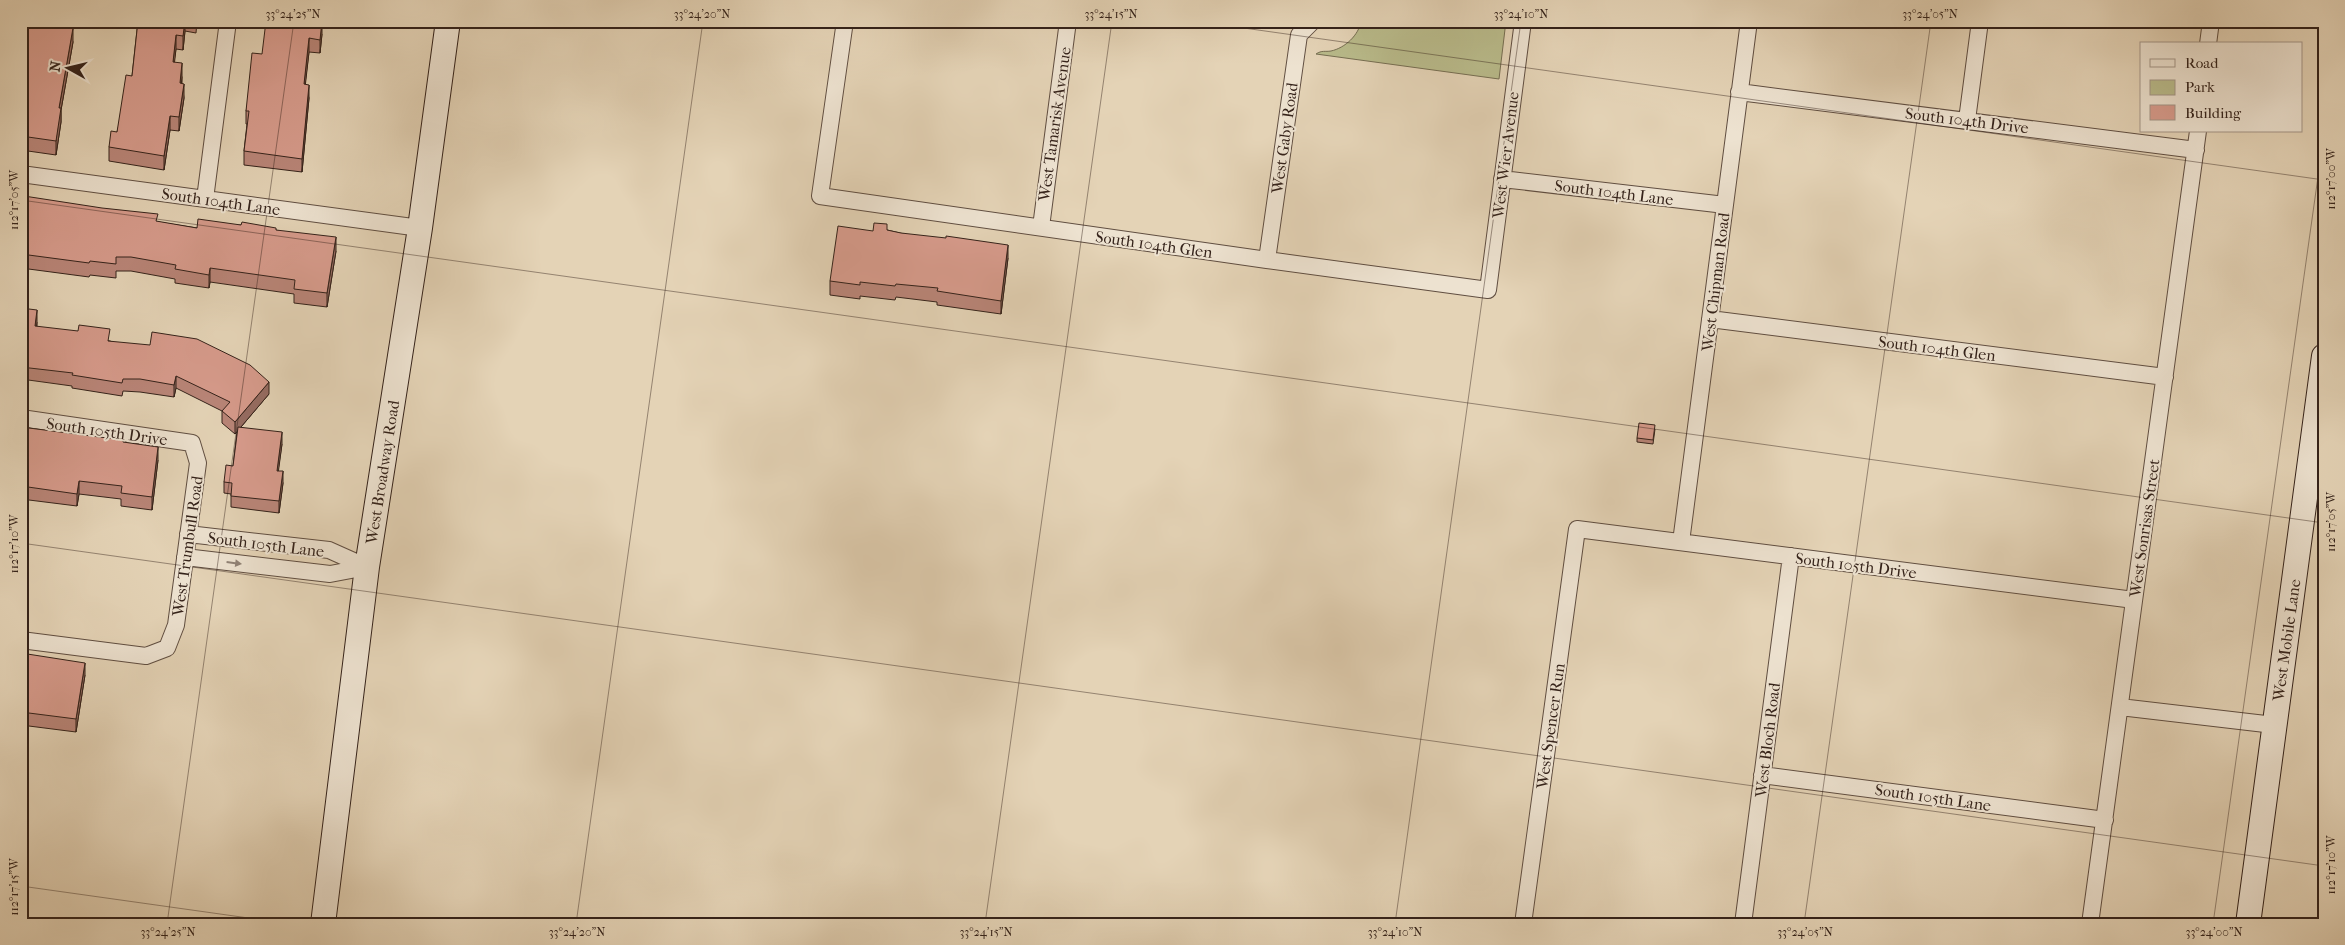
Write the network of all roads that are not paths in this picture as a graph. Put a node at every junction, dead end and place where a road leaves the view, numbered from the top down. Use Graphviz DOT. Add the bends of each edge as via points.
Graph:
graph roads {
  1 [pos="228,21"];
  2 [pos="448,21"];
  3 [pos="844,21"];
  4 [pos="1068,21"];
  5 [pos="1313,21"];
  6 [pos="1523,21"];
  7 [pos="1749,21"];
  8 [pos="1980,21"];
  9 [pos="2211,21"];
  10 [pos="2208,42"];
  11 [pos="1739,92"];
  12 [pos="1967,120"];
  13 [pos="2198,132"];
  14 [pos="2196,150"];
  15 [pos="21,174"];
  16 [pos="1502,179"];
  17 [pos="205,199"];
  18 [pos="1725,205"];
  19 [pos="1041,227"];
  20 [pos="420,228"];
  21 [pos="1267,260"];
  22 [pos="1488,290"];
  23 [pos="1710,319"];
  24 [pos="2324,356"];
  25 [pos="2165,377"];
  26 [pos="21,418"];
  27 [pos="192,443"];
  28 [pos="1577,529"];
  29 [pos="188,534"];
  30 [pos="1681,542"];
  31 [pos="1791,556"];
  32 [pos="185,557"];
  33 [pos="367,567"];
  34 [pos="2134,600"];
  35 [pos="21,640"];
  36 [pos="2120,707"];
  37 [pos="2274,725"];
  38 [pos="1762,775"];
  39 [pos="2104,820"];
  40 [pos="323,924"];
  41 [pos="1523,924"];
  42 [pos="1743,924"];
  43 [pos="2090,924"];
  44 [pos="2248,924"];
  1 -- 17 [label="street"];
  2 -- 20 [label="main road, West Broadway Road"];
  3 -- 19 [label="street, South 104th Glen" via="820,196"];
  4 -- 19 [label="street, West Tamarisk Avenue"];
  5 -- 21 [label="street, West Gaby Road" via="1299,35"];
  6 -- 16 [label="street, West Wier Avenue"];
  7 -- 11 [label="street, West Chipman Road"];
  8 -- 12 [label="street"];
  9 -- 10 [label="street"];
  11 -- 12 [label="street, South 104th Drive"];
  11 -- 18 [label="street, West Chipman Road"];
  12 -- 14 [label="street, South 104th Drive"];
  13 -- 14 [label="street, West Sonrisas Street"];
  14 -- 25 [label="street, West Sonrisas Street"];
  15 -- 17 [label="street, South 104th Lane"];
  16 -- 18 [label="street, South 104th Lane"];
  16 -- 22 [label="street, West Wier Avenue"];
  17 -- 20 [label="street, South 104th Lane"];
  18 -- 23 [label="street, West Chipman Road"];
  19 -- 21 [label="street, South 104th Glen"];
  20 -- 33 [label="main road, West Broadway Road"];
  21 -- 22 [label="street, South 104th Glen"];
  23 -- 25 [label="street, South 104th Glen"];
  23 -- 30 [label="street, West Chipman Road"];
  24 -- 37 [label="main road, West Mobile Lane"];
  25 -- 34 [label="street, West Sonrisas Street"];
  26 -- 27 [label="street, South 105th Drive"];
  27 -- 29 [label="street, West Trumbull Road" via="198,462"];
  28 -- 30 [label="street, South 105th Drive"];
  28 -- 41 [label="street, West Spencer Run"];
  29 -- 32 [label="street, West Trumbull Road"];
  29 -- 33 [label="street, South 105th Lane" via="329,550"];
  30 -- 31 [label="street, South 105th Drive"];
  31 -- 34 [label="street, South 105th Drive"];
  31 -- 38 [label="street, West Bloch Road"];
  32 -- 33 [label="street, South 105th Lane, one-way" via="330,574"];
  32 -- 35 [label="street, West Trumbull Road" via="176,625 168,648 146,656"];
  33 -- 40 [label="main road, West Broadway Road"];
  34 -- 36 [label="street, West Sonrisas Street"];
  36 -- 37 [label="street"];
  36 -- 39 [label="street, West Sonrisas Street"];
  37 -- 44 [label="main road, West Mobile Lane"];
  38 -- 39 [label="street, South 105th Lane"];
  38 -- 42 [label="street, West Bloch Road"];
  39 -- 43 [label="street, West Sonrisas Street"];
}
